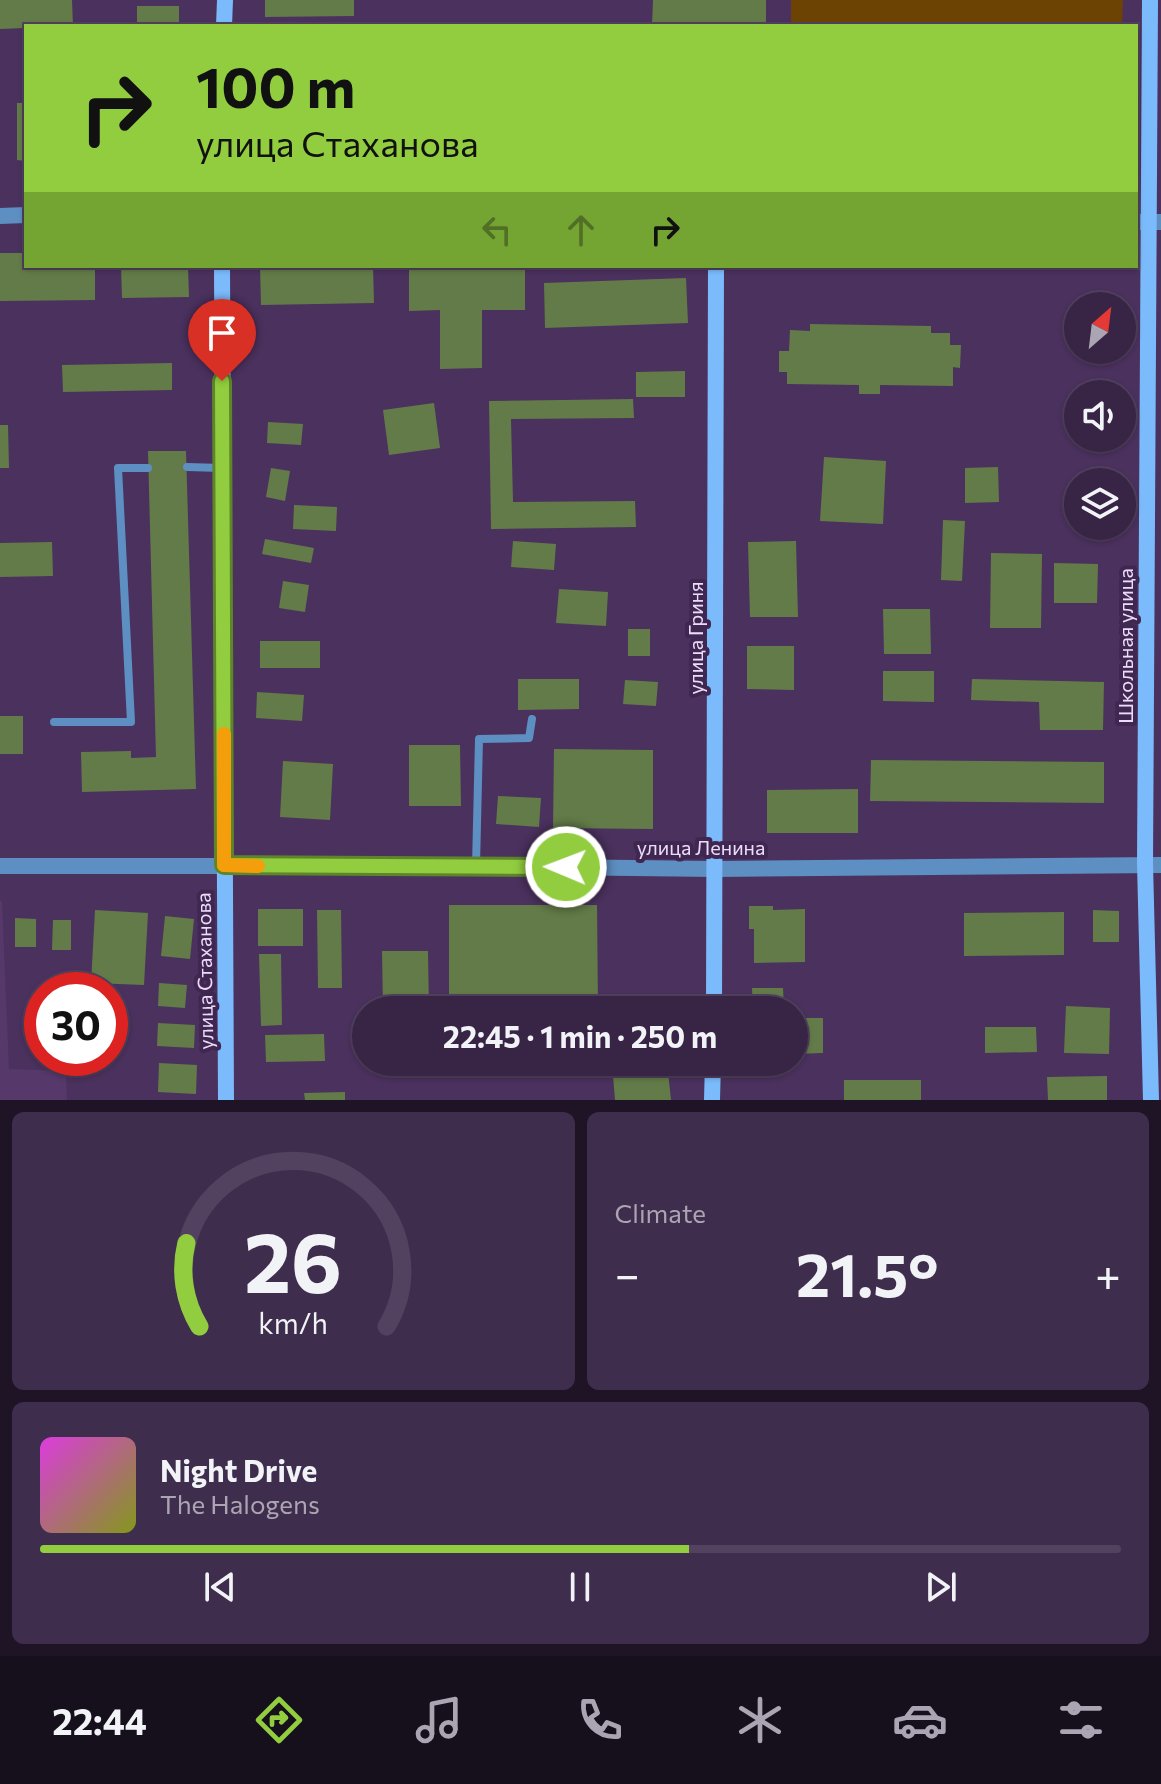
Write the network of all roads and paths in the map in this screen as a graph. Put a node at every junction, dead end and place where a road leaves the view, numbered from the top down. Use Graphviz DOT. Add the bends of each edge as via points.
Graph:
graph roads {
  1 [pos="225,0"];
  2 [pos="1150,0"];
  3 [pos="224,24"];
  4 [pos="24,215"];
  5 [pos="0,216"];
  6 [pos="1148,222"];
  7 [pos="222,268"];
  8 [pos="716,268"];
  9 [pos="187,467"];
  10 [pos="148,468"];
  11 [pos="222,468"];
  12 [pos="532,719"];
  13 [pos="54,722"];
  14 [pos="224,865"];
  15 [pos="1153,865"];
  16 [pos="0,866"];
  17 [pos="476,866"];
  18 [pos="716,869"];
  19 [pos="714,996"];
  20 [pos="713,1076"];
  21 [pos="226,1100"];
  22 [pos="712,1100"];
  23 [pos="1151,1100"];
  1 -- 3 [label="street"];
  2 -- 6 [label="street, Школьная улица"];
  4 -- 5 [label="street"];
  6 -- 15 [label="street, Школьная улица"];
  7 -- 11 [label="street, улица Стаханова"];
  8 -- 18 [label="street, улица Гриня"];
  9 -- 11 [label="lane"];
  10 -- 13 [label="lane" via="118,468 131,722"];
  11 -- 14 [label="street, улица Стаханова"];
  12 -- 17 [label="lane" via="529,738 479,739"];
  14 -- 16 [label="street, улица Ленина"];
  14 -- 17 [label="street, улица Ленина"];
  14 -- 21 [label="street, улица Стаханова"];
  15 -- 18 [label="street, улица Ленина"];
  15 -- 23 [label="street, Школьная улица"];
  17 -- 18 [label="street, улица Ленина"];
  18 -- 19 [label="street, улица Гриня"];
  20 -- 22 [label="street"];
}
